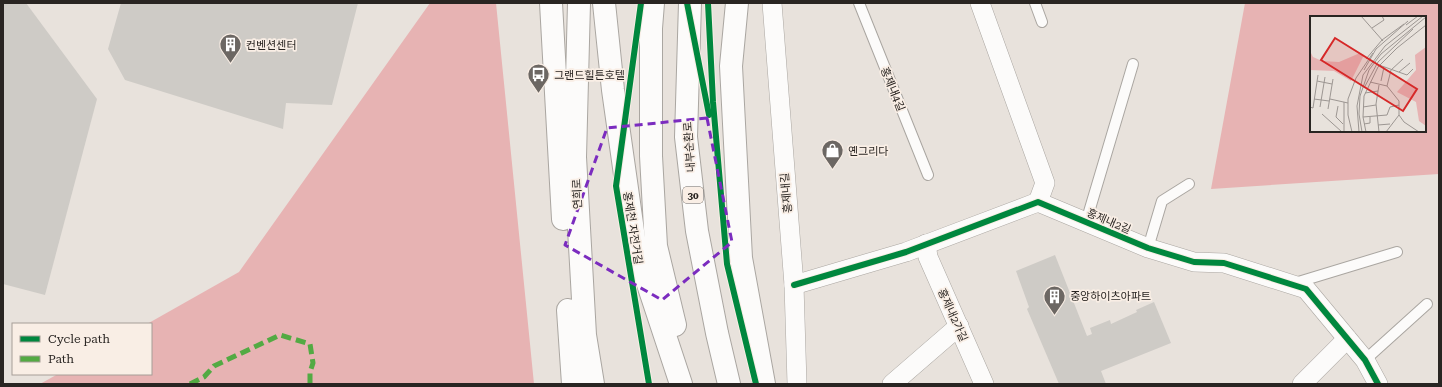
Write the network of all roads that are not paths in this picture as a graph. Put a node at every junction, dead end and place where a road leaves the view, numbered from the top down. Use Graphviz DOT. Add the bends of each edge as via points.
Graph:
graph roads {
  1 [pos="551,3"];
  2 [pos="579,3"];
  3 [pos="604,3"];
  4 [pos="653,3"];
  5 [pos="690,3"];
  6 [pos="736,3"];
  7 [pos="772,3"];
  8 [pos="859,3"];
  9 [pos="980,3"];
  10 [pos="1035,3"];
  11 [pos="1042,22"];
  12 [pos="1133,64"];
  13 [pos="928,175"];
  14 [pos="1189,184"];
  15 [pos="1038,202"];
  16 [pos="1086,222"];
  17 [pos="926,244"];
  18 [pos="1148,248"];
  19 [pos="1396,252"];
  20 [pos="794,285"];
  21 [pos="1288,285"];
  22 [pos="1427,304"];
  23 [pos="959,326"];
  24 [pos="1347,339"];
  25 [pos="1365,360"];
  26 [pos="573,384"];
  27 [pos="593,384"];
  28 [pos="681,384"];
  29 [pos="686,384"];
  30 [pos="729,384"];
  31 [pos="764,384"];
  32 [pos="797,384"];
  33 [pos="892,384"];
  34 [pos="984,384"];
  35 [pos="1302,384"];
  36 [pos="1378,384"];
  1 -- 26 [label="main road, 연희로"];
  2 -- 27 [label="main road, 연희로" via="575,157 585,335"];
  3 -- 28 [label="main road" via="613,90 635,245"];
  4 -- 29 [label="main road" via="651,156 656,246 679,341"];
  5 -- 30 [label="main road, 내부순환로 / 30" via="686,137 697,231"];
  6 -- 31 [label="main road" via="731,66 740,258"];
  7 -- 20 [label="street, 홍제내길"];
  8 -- 13 [label="lane, 홍제내4길"];
  9 -- 15 [label="street" via="1045,183"];
  10 -- 11 [label="lane"];
  12 -- 16 [label="lane, 홍제내2길"];
  14 -- 18 [label="lane" via="1162,201"];
  15 -- 16 [label="street, 홍제내2길"];
  15 -- 17 [label="street"];
  16 -- 18 [label="street, 홍제내2길"];
  17 -- 20 [label="street"];
  17 -- 23 [label="street, 홍제내2가길" via="928,258"];
  18 -- 21 [label="street, 홍제내2길" via="1194,262 1224,263"];
  19 -- 21 [label="lane"];
  20 -- 32 [label="street, 홍제내길"];
  21 -- 24 [label="street, 홍제내2길" via="1306,289"];
  22 -- 25 [label="lane"];
  23 -- 33 [label="street"];
  23 -- 34 [label="street, 홍제내2가길"];
  24 -- 25 [label="street, 홍제내2길"];
  24 -- 35 [label="street"];
  25 -- 36 [label="street, 홍제내2길"];
}
